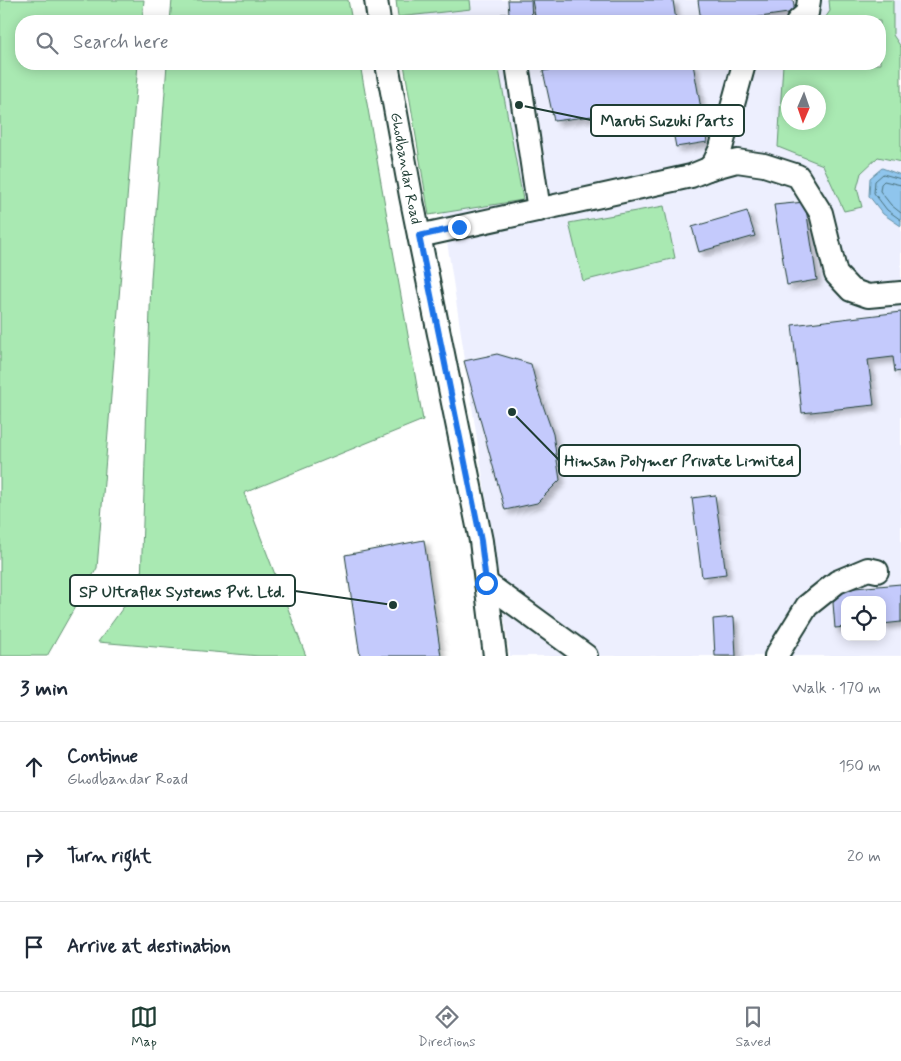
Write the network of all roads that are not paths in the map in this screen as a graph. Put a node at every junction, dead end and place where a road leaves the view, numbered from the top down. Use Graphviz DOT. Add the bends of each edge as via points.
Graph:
graph roads {
  1 [pos="376,0"];
  2 [pos="809,0"];
  3 [pos="378,15"];
  4 [pos="805,15"];
  5 [pos="388,70"];
  6 [pos="518,70"];
  7 [pos="742,70"];
  8 [pos="708,169"];
  9 [pos="539,210"];
  10 [pos="419,236"];
  11 [pos="901,293"];
  12 [pos="877,571"];
  13 [pos="486,583"];
  14 [pos="495,656"];
  15 [pos="586,656"];
  16 [pos="776,656"];
  1 -- 3 [label="street"];
  2 -- 4 [label="street"];
  5 -- 10 [label="street, Ghodbandar Road"];
  6 -- 9 [label="street"];
  7 -- 8 [label="street" via="721,148"];
  8 -- 9 [label="street" via="692,176"];
  8 -- 11 [label="street" via="737,161 764,165 798,176 821,213 836,274 850,290 868,296"];
  9 -- 10 [label="street"];
  10 -- 13 [label="street, Ghodbandar Road" via="481,541"];
  12 -- 16 [label="street" via="868,569 837,582 807,606"];
  13 -- 14 [label="street, Ghodbandar Road"];
  13 -- 15 [label="street"];
}
